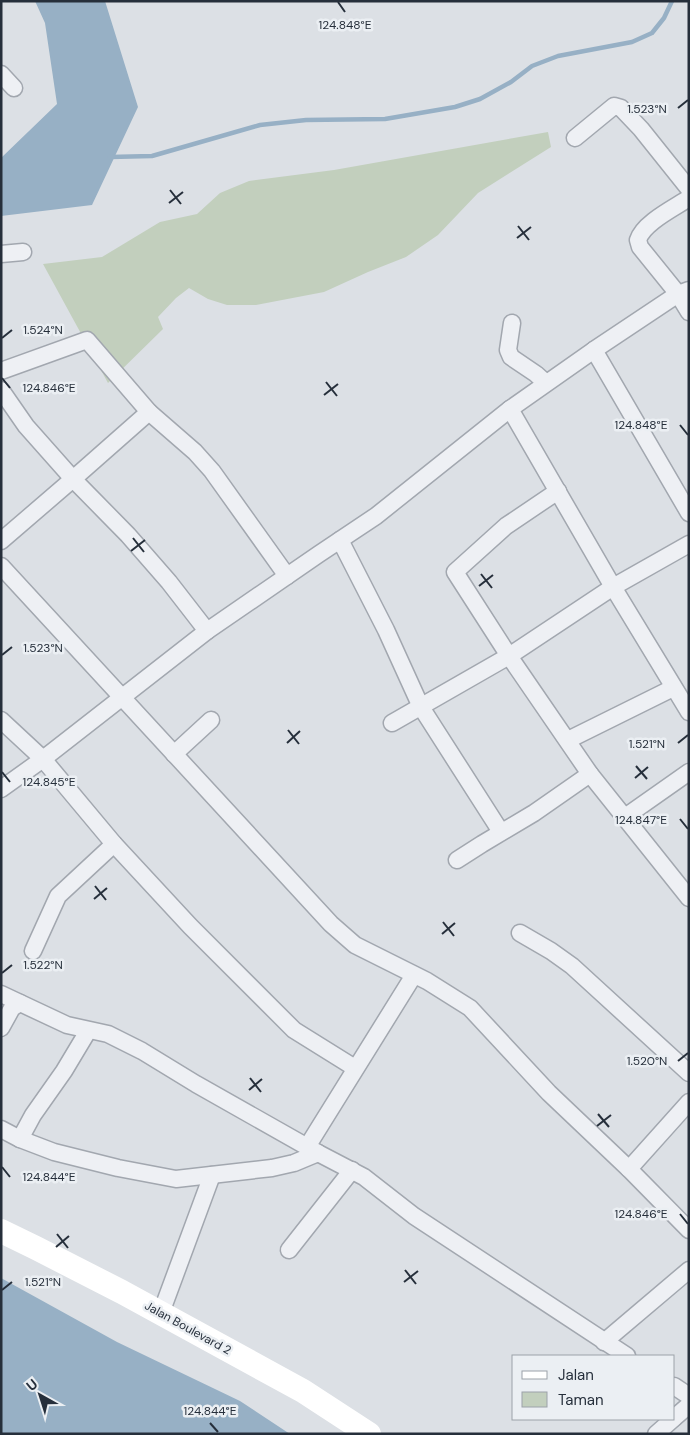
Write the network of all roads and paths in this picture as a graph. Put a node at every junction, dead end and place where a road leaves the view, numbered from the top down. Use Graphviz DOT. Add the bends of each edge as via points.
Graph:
graph roads {
  1 [pos="1,74"];
  2 [pos="14,88"];
  3 [pos="575,138"];
  4 [pos="689,189"];
  5 [pos="689,198"];
  6 [pos="23,252"];
  7 [pos="1,254"];
  8 [pos="683,292"];
  9 [pos="689,312"];
  10 [pos="512,324"];
  11 [pos="594,350"];
  12 [pos="1,371"];
  13 [pos="546,383"];
  14 [pos="1,390"];
  15 [pos="510,409"];
  16 [pos="149,412"];
  17 [pos="73,479"];
  18 [pos="558,491"];
  19 [pos="689,513"];
  20 [pos="340,540"];
  21 [pos="1,541"];
  22 [pos="689,544"];
  23 [pos="1,566"];
  24 [pos="287,576"];
  25 [pos="613,587"];
  26 [pos="207,631"];
  27 [pos="509,656"];
  28 [pos="673,688"];
  29 [pos="122,697"];
  30 [pos="421,706"];
  31 [pos="689,712"];
  32 [pos="1,720"];
  33 [pos="211,720"];
  34 [pos="392,723"];
  35 [pos="568,740"];
  36 [pos="174,754"];
  37 [pos="43,759"];
  38 [pos="689,772"];
  39 [pos="590,774"];
  40 [pos="1,789"];
  41 [pos="625,817"];
  42 [pos="501,832"];
  43 [pos="114,844"];
  44 [pos="457,860"];
  45 [pos="689,898"];
  46 [pos="520,933"];
  47 [pos="33,951"];
  48 [pos="414,975"];
  49 [pos="1,994"];
  50 [pos="20,1003"];
  51 [pos="1,1028"];
  52 [pos="88,1031"];
  53 [pos="355,1068"];
  54 [pos="689,1073"];
  55 [pos="689,1102"];
  56 [pos="1,1129"];
  57 [pos="20,1138"];
  58 [pos="312,1150"];
  59 [pos="629,1169"];
  60 [pos="352,1170"];
  61 [pos="212,1175"];
  62 [pos="689,1230"];
  63 [pos="1,1231"];
  64 [pos="289,1250"];
  65 [pos="689,1270"];
  66 [pos="161,1313"];
  67 [pos="604,1342"];
  68 [pos="625,1355"];
  69 [pos="675,1387"];
  70 [pos="689,1396"];
  71 [pos="689,1405"];
  72 [pos="675,1416"];
  73 [pos="671,1420"];
  74 [pos="369,1434"];
  75 [pos="656,1434"];
  1 -- 2 [label="street"];
  3 -- 4 [label="street" via="614,106 622,108"];
  5 -- 8 [label="street" via="648,225 638,240 640,247"];
  6 -- 7 [label="street"];
  8 -- 9 [label="street"];
  8 -- 11 [label="street"];
  10 -- 13 [label="street" via="509,354"];
  11 -- 13 [label="street"];
  11 -- 19 [label="street"];
  12 -- 16 [label="street" via="87,340"];
  13 -- 15 [label="street"];
  14 -- 17 [label="street" via="26,426"];
  15 -- 18 [label="street"];
  15 -- 20 [label="street" via="376,516"];
  16 -- 17 [label="street"];
  16 -- 24 [label="street" via="212,471"];
  17 -- 21 [label="street"];
  17 -- 26 [label="street" via="134,541"];
  18 -- 25 [label="street"];
  18 -- 27 [label="street" via="506,526 455,572"];
  20 -- 24 [label="street"];
  20 -- 30 [label="street"];
  22 -- 25 [label="street"];
  23 -- 29 [label="street"];
  24 -- 26 [label="street"];
  25 -- 27 [label="street"];
  25 -- 28 [label="street"];
  26 -- 29 [label="street"];
  27 -- 30 [label="street"];
  27 -- 35 [label="street"];
  28 -- 31 [label="street"];
  28 -- 35 [label="street"];
  29 -- 36 [label="street"];
  29 -- 37 [label="street"];
  30 -- 34 [label="street"];
  30 -- 42 [label="street"];
  32 -- 37 [label="street"];
  33 -- 36 [label="street"];
  35 -- 39 [label="street"];
  36 -- 48 [label="street" via="330,924 355,945"];
  37 -- 40 [label="street"];
  37 -- 43 [label="street"];
  38 -- 41 [label="street"];
  39 -- 41 [label="street"];
  39 -- 42 [label="street"];
  41 -- 45 [label="street"];
  42 -- 44 [label="street"];
  43 -- 47 [label="street" via="58,896"];
  43 -- 53 [label="street" via="294,1030"];
  46 -- 54 [label="street" via="572,966"];
  48 -- 53 [label="street"];
  48 -- 59 [label="street" via="470,1008 549,1094"];
  49 -- 50 [label="street"];
  50 -- 51 [label="street" via="12,1008"];
  50 -- 52 [label="street"];
  52 -- 57 [label="street"];
  52 -- 58 [label="street" via="108,1034 142,1051"];
  53 -- 58 [label="street"];
  55 -- 59 [label="street"];
  56 -- 57 [label="street"];
  57 -- 61 [label="street" via="54,1152 164,1177"];
  58 -- 60 [label="street"];
  58 -- 61 [label="street" via="287,1165"];
  59 -- 62 [label="street"];
  60 -- 64 [label="street"];
  60 -- 67 [label="street" via="414,1216"];
  61 -- 66 [label="street"];
  63 -- 66 [label="main road, Jalan Boulevard 2"];
  65 -- 67 [label="street"];
  66 -- 74 [label="main road, Jalan Boulevard 2" via="303,1391"];
  67 -- 68 [label="street"];
  69 -- 70 [label="street"];
  71 -- 72 [label="street"];
  73 -- 75 [label="street"];
}
